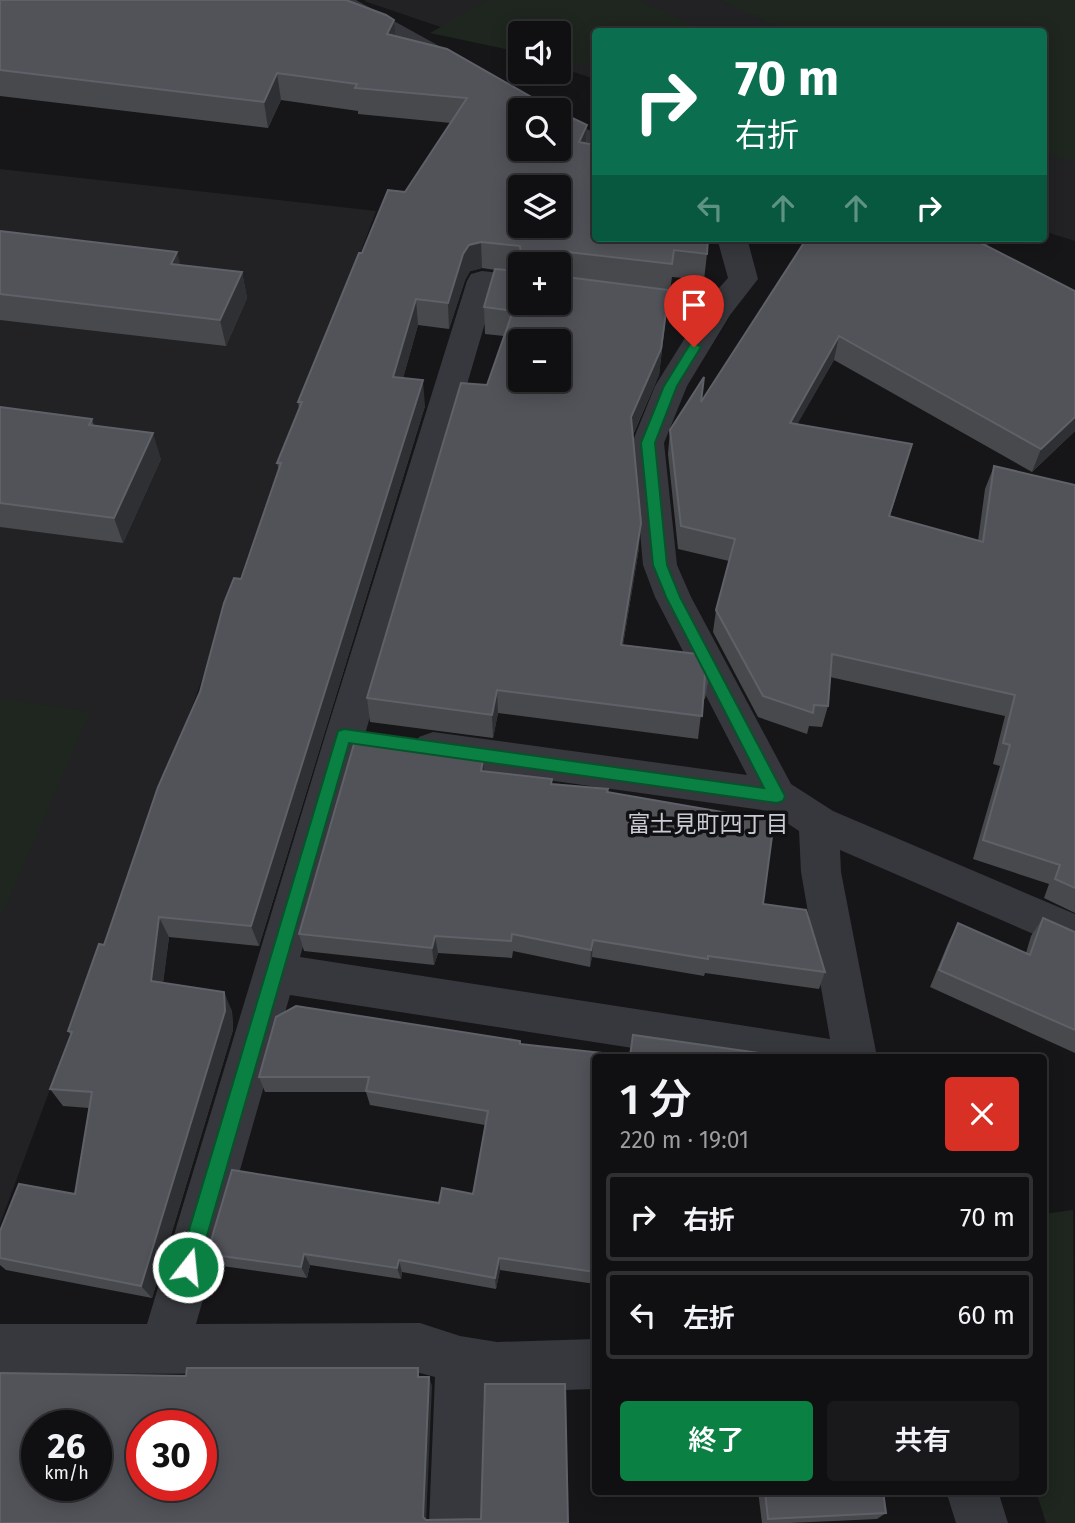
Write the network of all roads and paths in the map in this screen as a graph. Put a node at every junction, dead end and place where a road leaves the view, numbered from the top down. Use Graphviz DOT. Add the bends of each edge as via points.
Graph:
graph roads {
  1 [pos="340,0"];
  2 [pos="514,98"];
  3 [pos="571,130"];
  4 [pos="592,142"];
  5 [pos="733,242"];
  6 [pos="508,284"];
  7 [pos="571,292"];
  8 [pos="718,309"];
  9 [pos="344,736"];
  10 [pos="777,796"];
  11 [pos="818,823"];
  12 [pos="1075,933"];
  13 [pos="275,973"];
  14 [pos="804,1054"];
  15 [pos="854,1054"];
  16 [pos="165,1347"];
  17 [pos="0,1349"];
  18 [pos="460,1361"];
  19 [pos="592,1364"];
  20 [pos="973,1495"];
  21 [pos="455,1523"];
  22 [pos="982,1523"];
  1 -- 2 [label="street"];
  3 -- 4 [label="street"];
  5 -- 8 [label="street" via="743,279"];
  6 -- 9 [label="street" via="482,281"];
  7 -- 8 [label="street"];
  8 -- 10 [label="street" via="671,386 648,443 660,565"];
  9 -- 10 [label="street"];
  9 -- 13 [label="street"];
  10 -- 11 [label="street"];
  11 -- 12 [label="street"];
  11 -- 15 [label="street" via="821,872"];
  13 -- 14 [label="street"];
  13 -- 16 [label="street"];
  16 -- 17 [label="street"];
  16 -- 18 [label="street" via="420,1348"];
  18 -- 19 [label="street" via="497,1367"];
  18 -- 21 [label="street"];
  20 -- 22 [label="street"];
}
